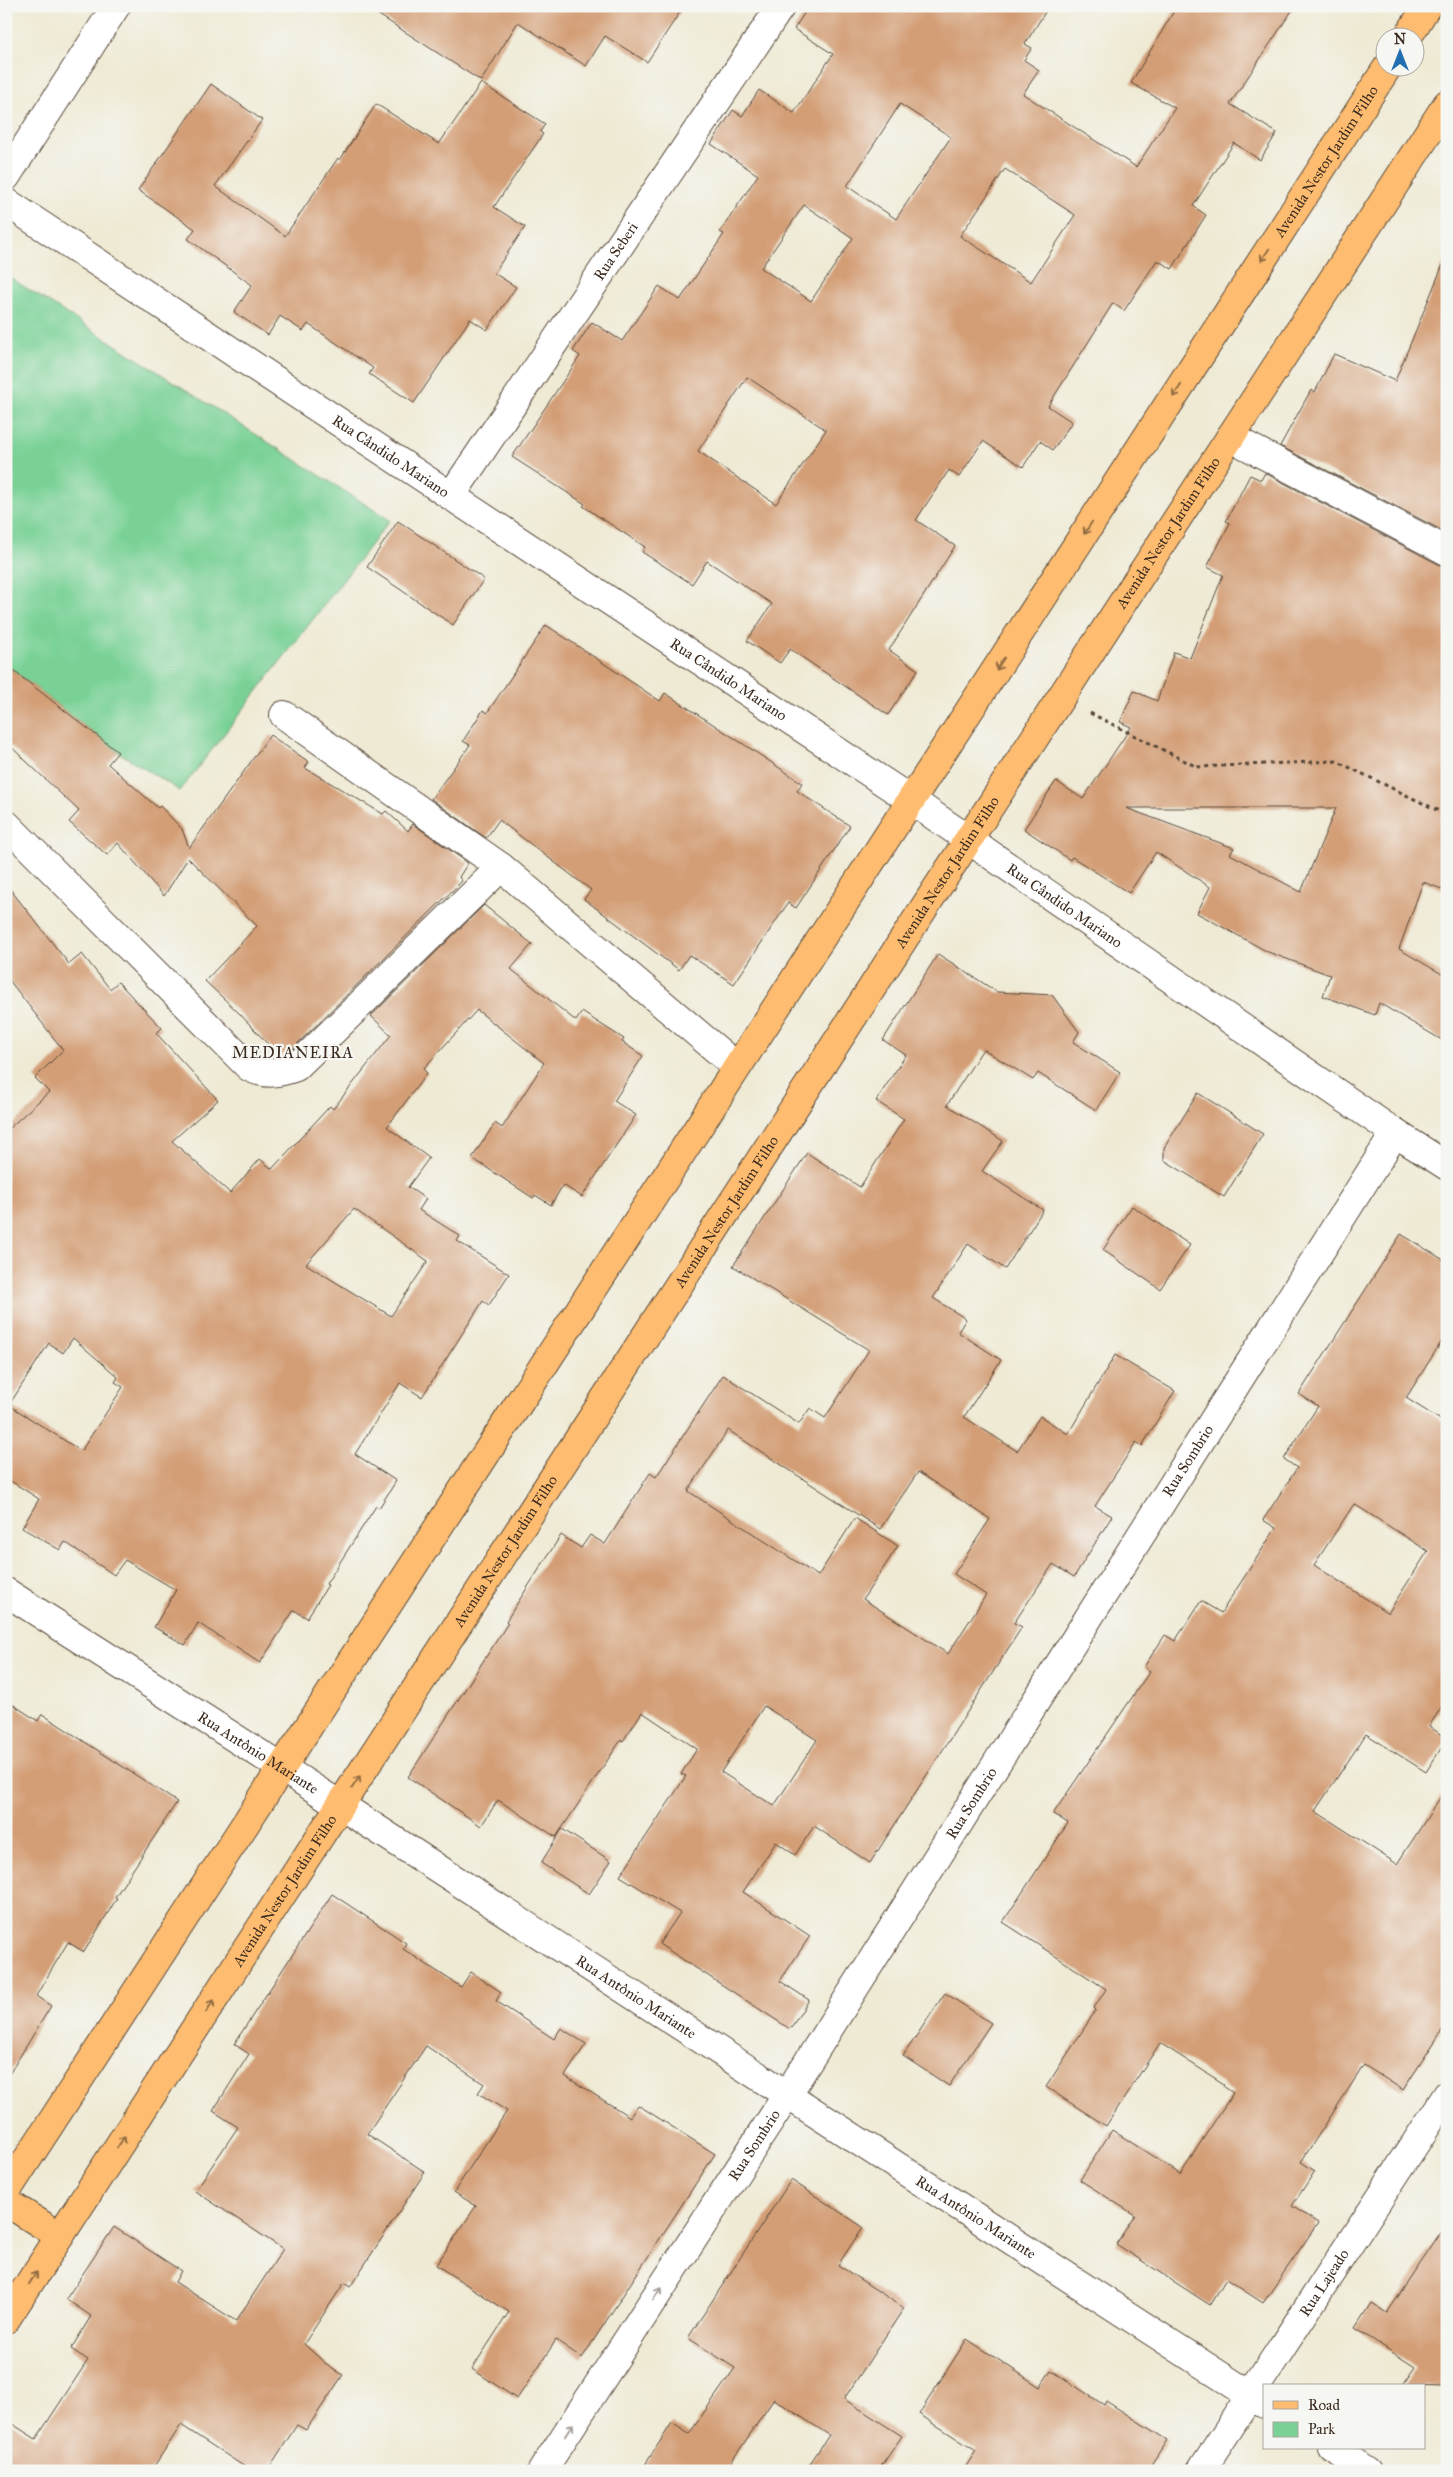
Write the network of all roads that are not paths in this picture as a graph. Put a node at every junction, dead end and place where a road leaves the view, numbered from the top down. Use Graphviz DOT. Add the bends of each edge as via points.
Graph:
graph roads {
  1 [pos="116,6"];
  2 [pos="781,6"];
  3 [pos="1427,6"];
  4 [pos="1413,28"];
  5 [pos="1380,78"];
  6 [pos="1447,104"];
  7 [pos="6,176"];
  8 [pos="6,202"];
  9 [pos="1230,437"];
  10 [pos="451,496"];
  11 [pos="1447,551"];
  12 [pos="284,715"];
  13 [pos="911,800"];
  14 [pos="6,824"];
  15 [pos="969,839"];
  16 [pos="501,867"];
  17 [pos="737,1067"];
  18 [pos="1395,1133"];
  19 [pos="1447,1166"];
  20 [pos="6,1592"];
  21 [pos="281,1769"];
  22 [pos="340,1805"];
  23 [pos="786,2094"];
  24 [pos="1447,2095"];
  25 [pos="6,2192"];
  26 [pos="6,2202"];
  27 [pos="60,2236"];
  28 [pos="6,2319"];
  29 [pos="1267,2384"];
  30 [pos="1257,2400"];
  31 [pos="1335,2450"];
  32 [pos="542,2471"];
  33 [pos="1201,2471"];
  34 [pos="1367,2471"];
  1 -- 7 [label="street"];
  2 -- 10 [label="street, Rua Seberi"];
  3 -- 4 [label="main road"];
  5 -- 13 [label="main road, Avenida Nestor Jardim Filho, one-way"];
  6 -- 9 [label="main road, Avenida Nestor Jardim Filho"];
  8 -- 10 [label="street, Rua Cândido Mariano"];
  9 -- 11 [label="street"];
  9 -- 15 [label="main road, Avenida Nestor Jardim Filho"];
  10 -- 13 [label="street, Rua Cândido Mariano"];
  12 -- 16 [label="street"];
  13 -- 15 [label="street, Rua Cândido Mariano"];
  13 -- 17 [label="main road, Avenida Nestor Jardim Filho"];
  14 -- 16 [label="street" via="242,1060 259,1073 280,1073 296,1067"];
  15 -- 18 [label="street, Rua Cândido Mariano"];
  22 -- 15 [label="main road, Avenida Nestor Jardim Filho, one-way"];
  16 -- 17 [label="street"];
  17 -- 21 [label="main road, Avenida Nestor Jardim Filho"];
  18 -- 19 [label="street, Rua Cândido Mariano"];
  18 -- 23 [label="street, Rua Sombrio"];
  20 -- 21 [label="street, Rua Antônio Mariante"];
  21 -- 22 [label="street, Rua Antônio Mariante"];
  21 -- 25 [label="main road, Avenida Nestor Jardim Filho"];
  22 -- 23 [label="street, Rua Antônio Mariante"];
  27 -- 22 [label="main road, Avenida Nestor Jardim Filho, one-way"];
  23 -- 30 [label="street, Rua Antônio Mariante"];
  32 -- 23 [label="street, Rua Sombrio, one-way"];
  24 -- 29 [label="street, Rua Lajeado"];
  26 -- 27 [label="main road"];
  28 -- 27 [label="main road, Avenida Nestor Jardim Filho, one-way"];
  30 -- 33 [label="street, Rua Lajeado"];
  31 -- 34 [label="street"];
}
